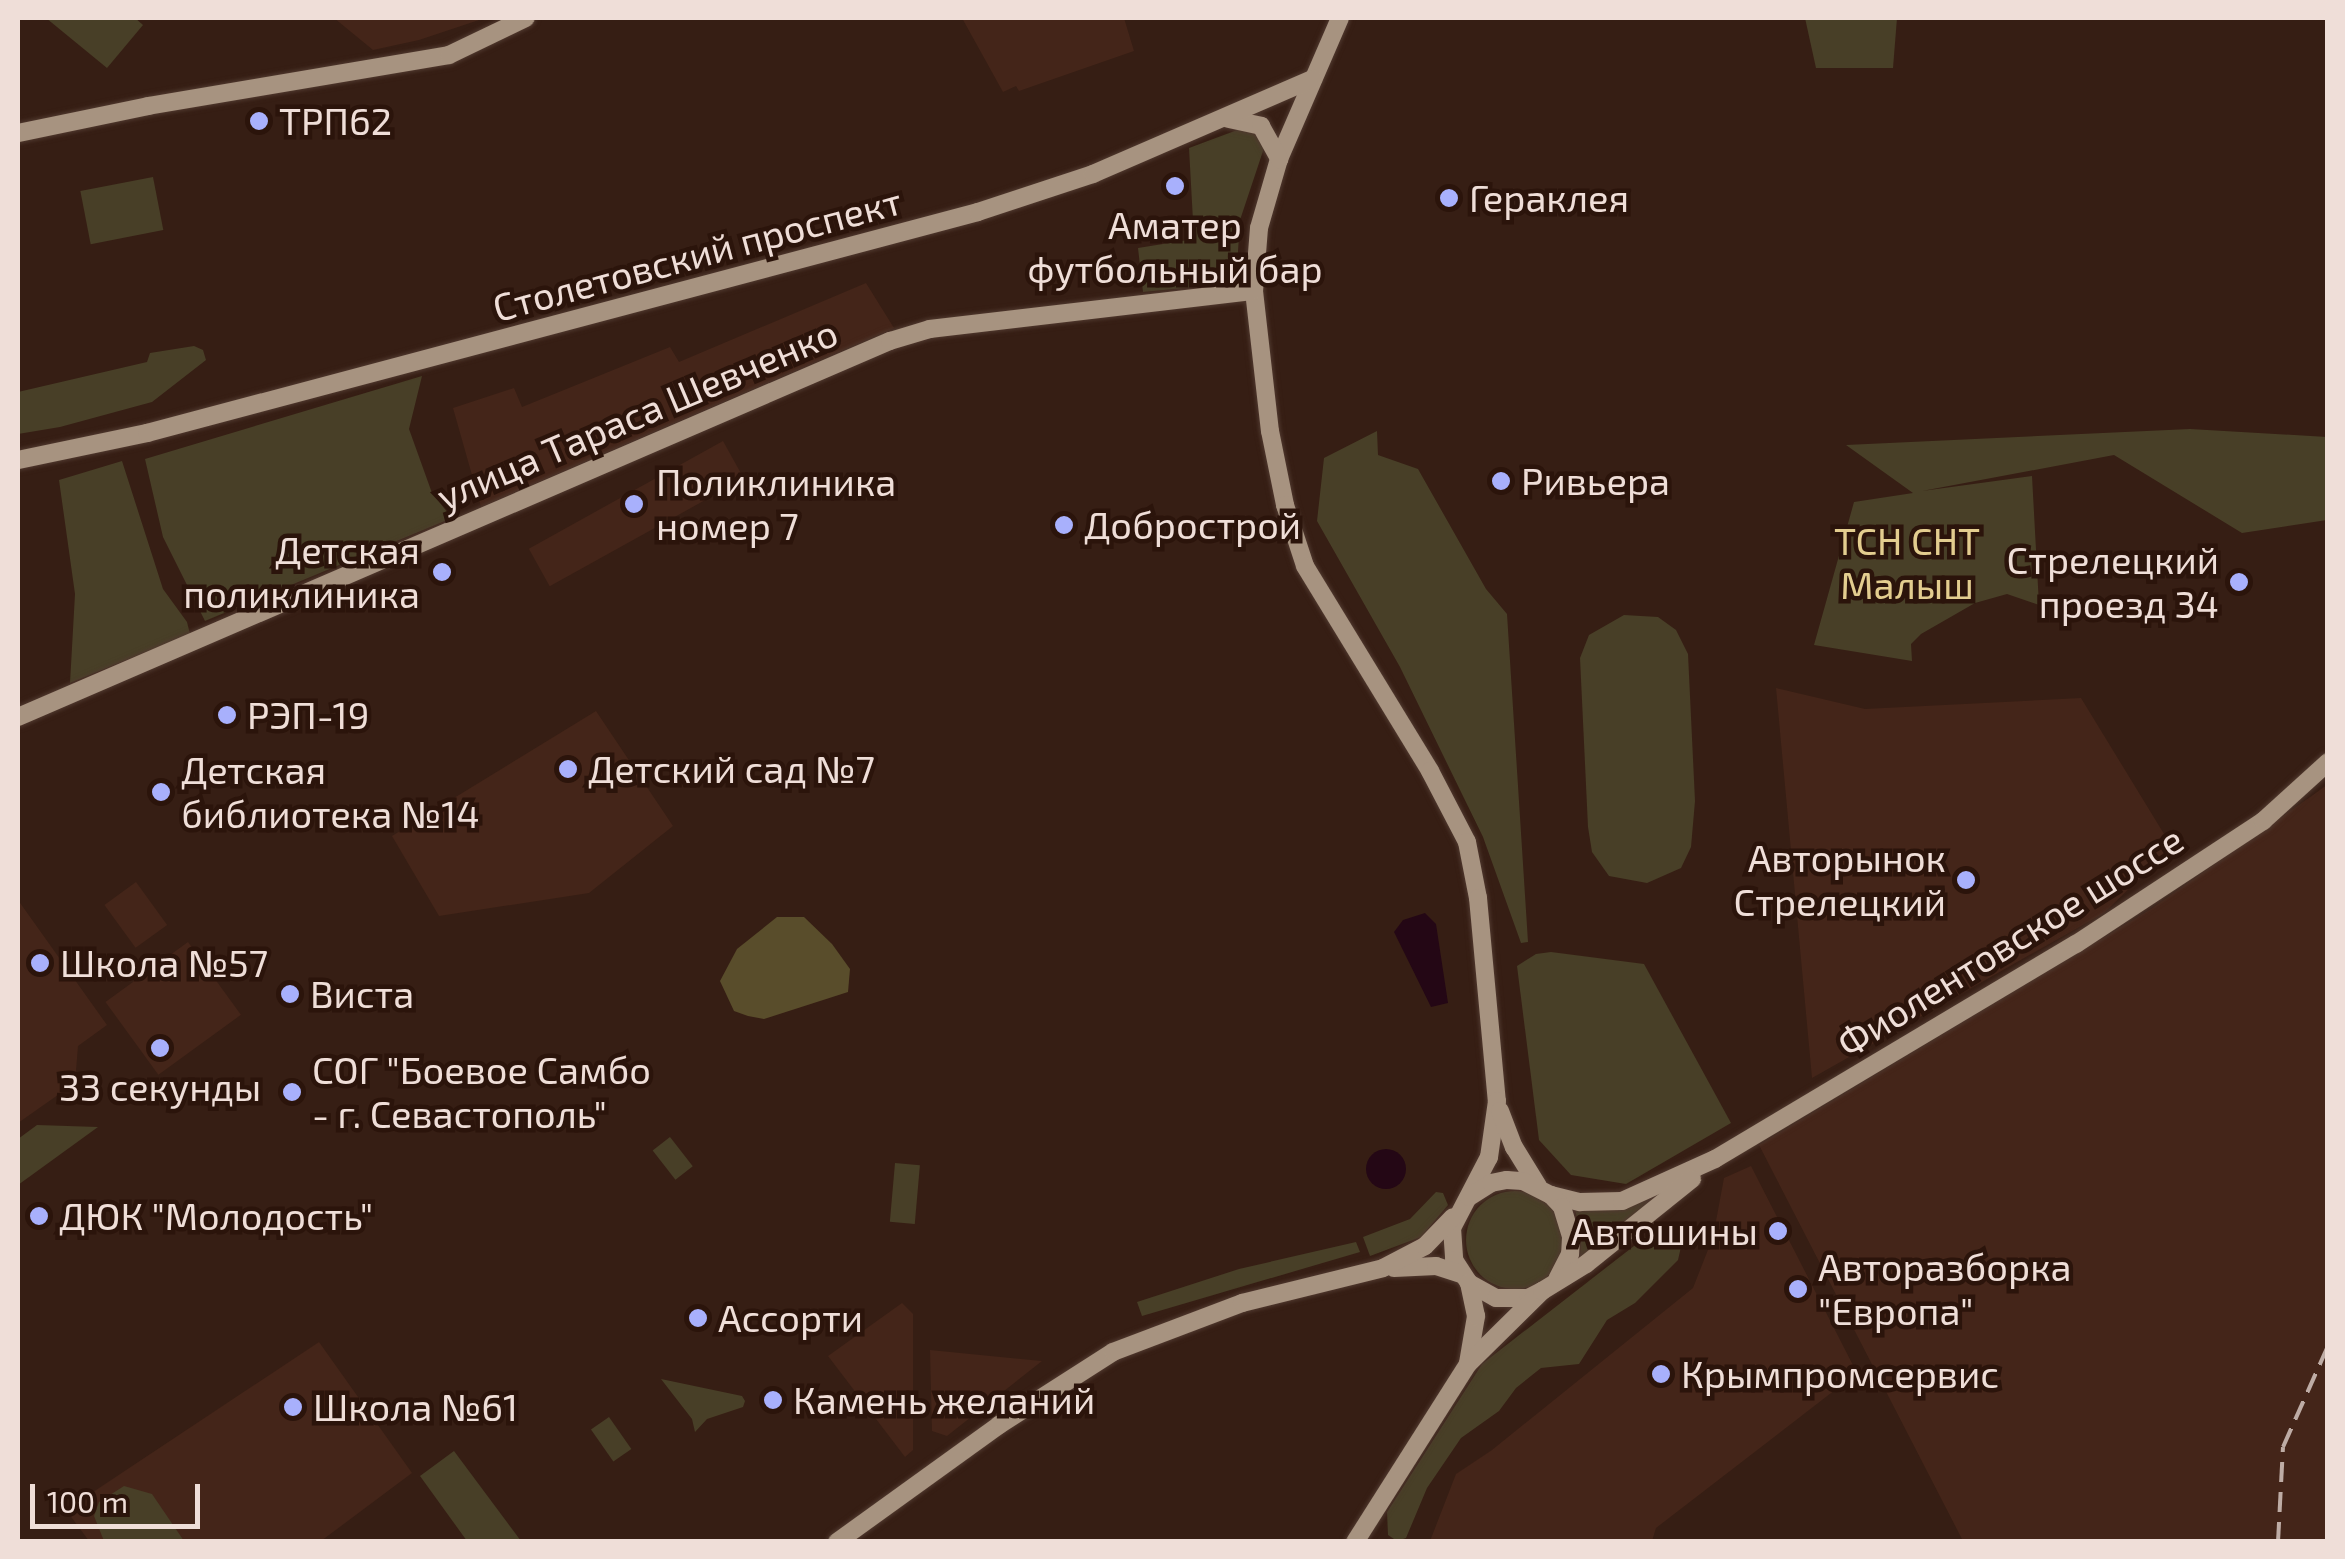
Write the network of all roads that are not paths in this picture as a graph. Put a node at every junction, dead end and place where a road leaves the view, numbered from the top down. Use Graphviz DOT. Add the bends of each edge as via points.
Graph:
graph roads {
  1 [pos="526,18"];
  2 [pos="1340,18"];
  3 [pos="1313,79"];
  4 [pos="1298,112"];
  5 [pos="1229,118"];
  6 [pos="18,133"];
  7 [pos="1279,159"];
  8 [pos="1254,291"];
  9 [pos="18,460"];
  10 [pos="18,717"];
  11 [pos="2328,762"];
  12 [pos="1497,1101"];
  13 [pos="1719,1158"];
  14 [pos="1544,1190"];
  15 [pos="1461,1207"];
  16 [pos="1383,1268"];
  17 [pos="1465,1278"];
  18 [pos="1548,1286"];
  19 [pos="1468,1364"];
  20 [pos="837,1542"];
  21 [pos="1355,1542"];
  1 -- 6 [label="main road" via="449,55"];
  2 -- 3 [label="main road"];
  3 -- 4 [label="main road, Фиолентовское шоссе"];
  3 -- 5 [label="main road, Столетовский проспект"];
  4 -- 5 [label="main road"];
  4 -- 7 [label="main road, Фиолентовское шоссе"];
  5 -- 7 [label="main road" via="1261,126"];
  5 -- 9 [label="main road, Столетовский проспект" via="978,212 166,428"];
  7 -- 8 [label="main road, Фиолентовское шоссе" via="1259,228"];
  8 -- 10 [label="main road, улица Тараса Шевченко" via="930,329 890,342"];
  8 -- 12 [label="main road, Фиолентовское шоссе" via="1270,431 1296,546 1467,842"];
  11 -- 13 [label="main road, Фиолентовское шоссе" via="2263,821 2076,944"];
  12 -- 14 [label="main road, Фиолентовское шоссе" via="1514,1147"];
  12 -- 15 [label="main road, Фиолентовское шоссе" via="1490,1157"];
  13 -- 14 [label="main road, Фиолентовское шоссе" via="1622,1201 1580,1202"];
  13 -- 18 [label="main road, Фиолентовское шоссе" via="1624,1236"];
  14 -- 15 [label="main road, Фиолентовское шоссе" via="1507,1180 1477,1190"];
  14 -- 18 [label="main road, Фиолентовское шоссе" via="1562,1207 1572,1238 1570,1254"];
  15 -- 16 [label="main road" via="1425,1246"];
  15 -- 17 [label="main road, Фиолентовское шоссе" via="1451,1244"];
  16 -- 17 [label="main road" via="1436,1266"];
  16 -- 20 [label="main road" via="1242,1303 1113,1352"];
  17 -- 18 [label="main road, Фиолентовское шоссе" via="1496,1298 1528,1298"];
  17 -- 19 [label="main road, Фиолентовское шоссе" via="1476,1316"];
  18 -- 19 [label="main road, Фиолентовское шоссе"];
  19 -- 21 [label="main road, Фиолентовское шоссе"];
}
